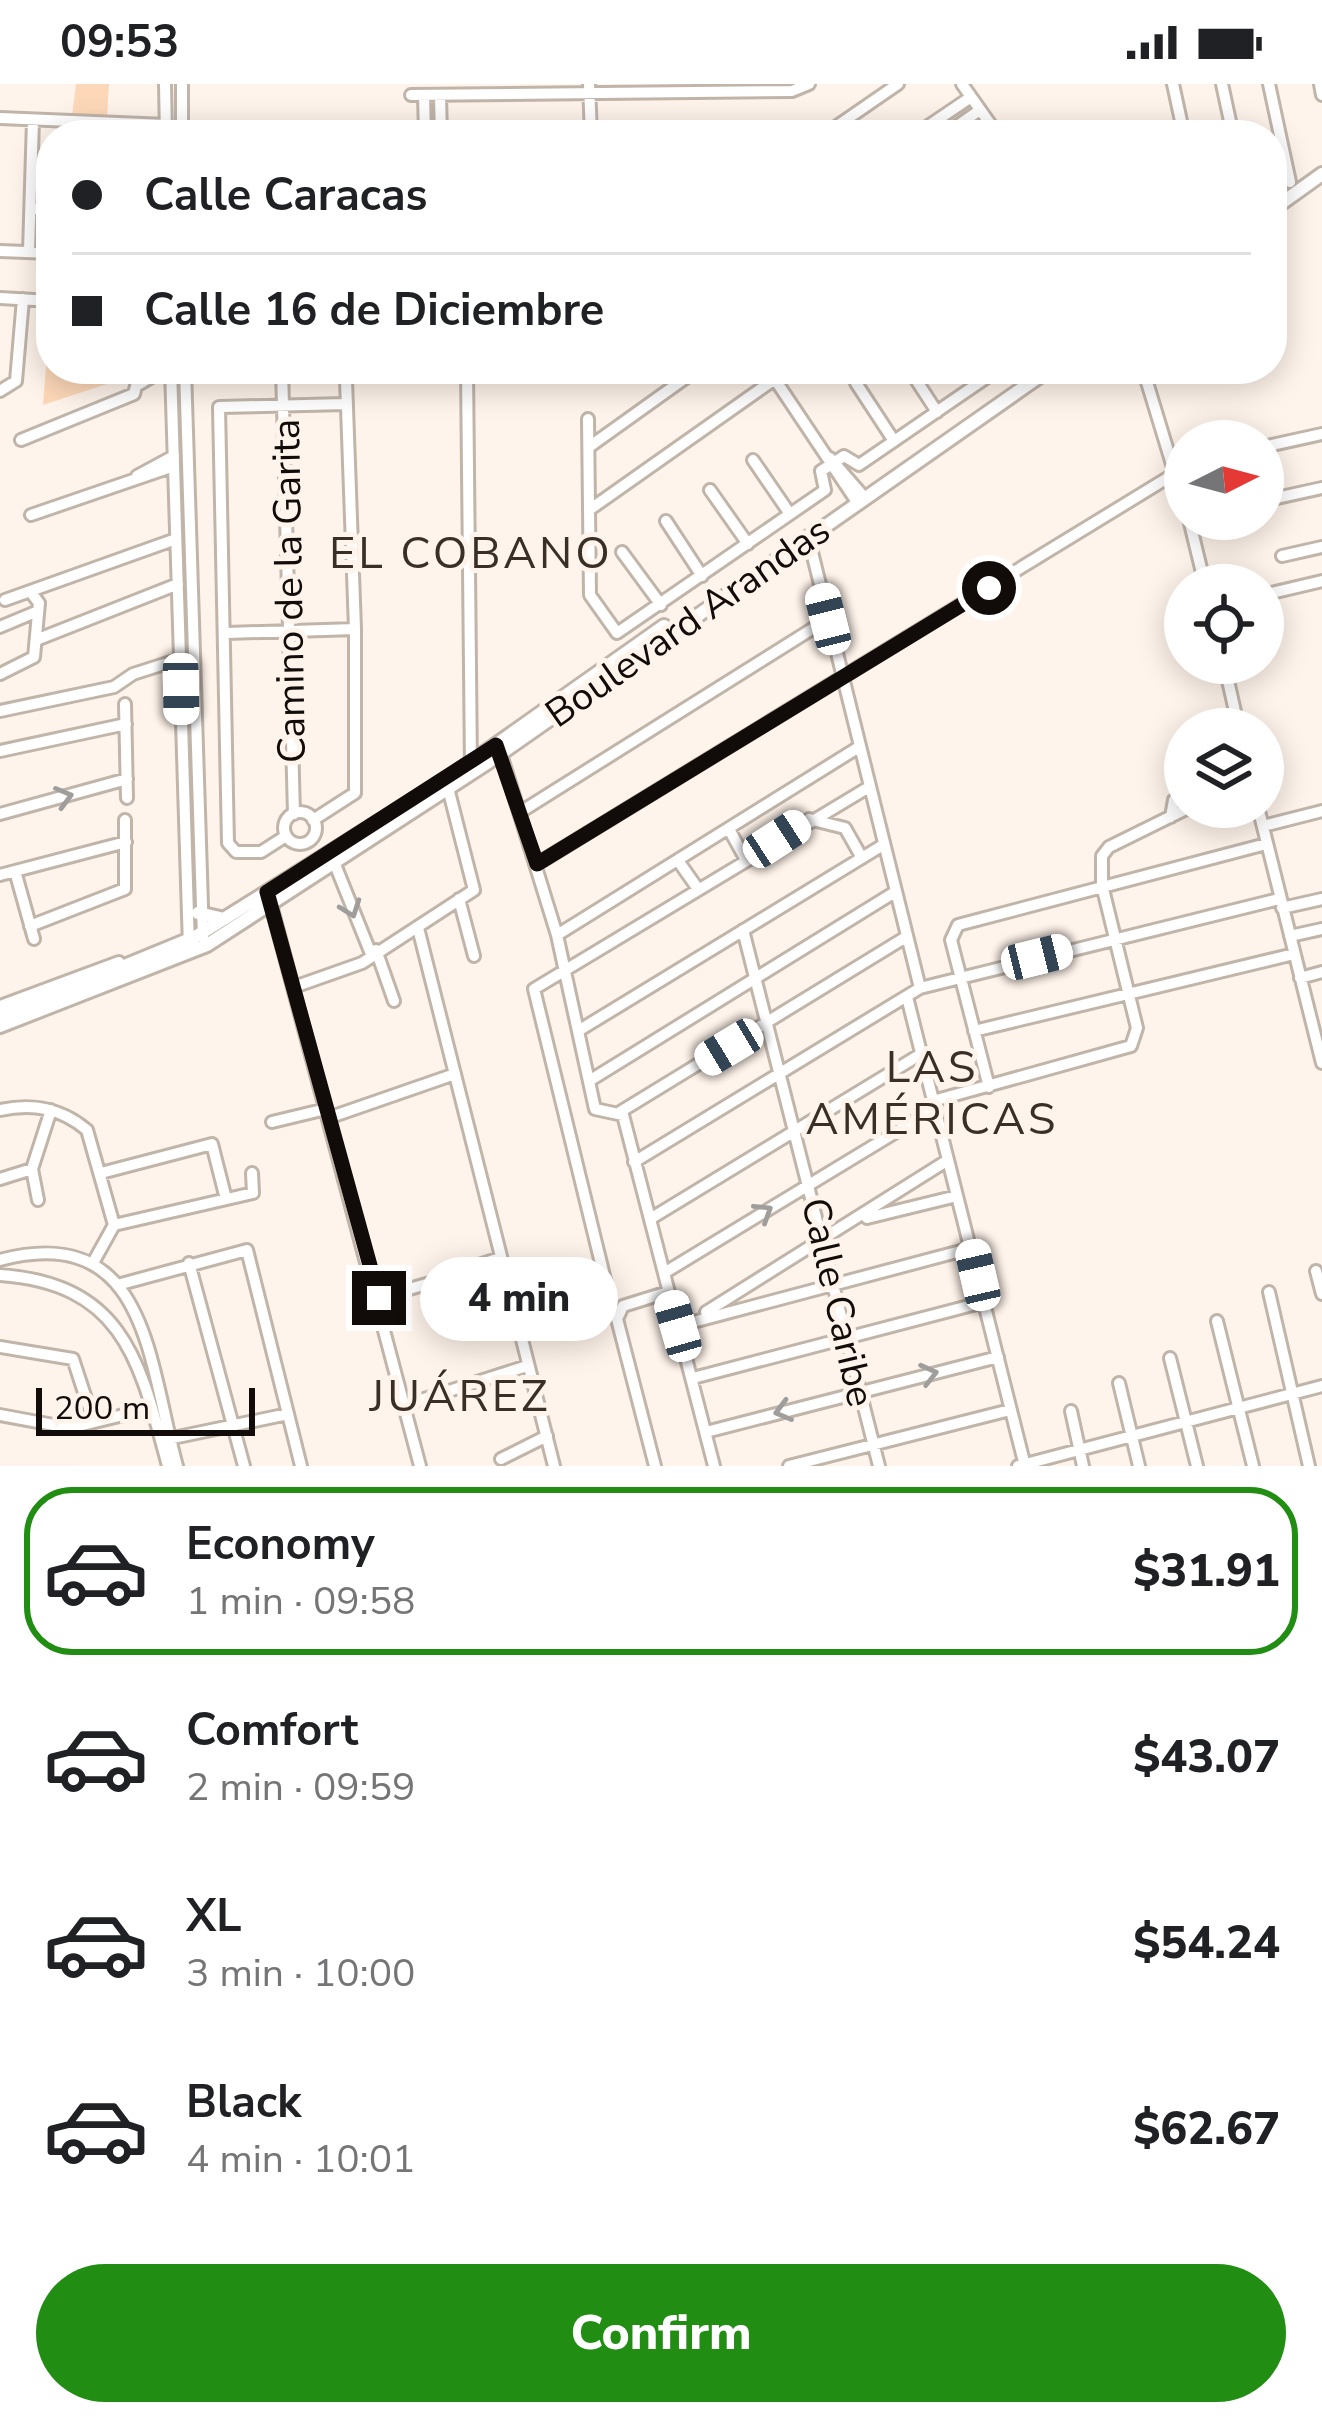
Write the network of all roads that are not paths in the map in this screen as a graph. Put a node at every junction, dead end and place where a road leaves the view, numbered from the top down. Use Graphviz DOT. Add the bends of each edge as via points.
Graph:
graph roads {
  1 [pos="165,84"];
  2 [pos="182,84"];
  3 [pos="809,84"];
  4 [pos="898,84"];
  5 [pos="962,84"];
  6 [pos="1173,84"];
  7 [pos="1222,84"];
  8 [pos="1269,84"];
  9 [pos="1320,84"];
  10 [pos="590,88"];
  11 [pos="440,95"];
  12 [pos="1322,95"];
  13 [pos="971,97"];
  14 [pos="980,110"];
  15 [pos="0,118"];
  16 [pos="33,120"];
  17 [pos="36,120"];
  18 [pos="166,120"];
  19 [pos="182,120"];
  20 [pos="422,120"];
  21 [pos="441,120"];
  22 [pos="591,120"];
  23 [pos="846,120"];
  24 [pos="937,120"];
  25 [pos="966,120"];
  26 [pos="987,120"];
  27 [pos="1181,120"];
  28 [pos="1230,120"];
  29 [pos="1277,120"];
  30 [pos="32,166"];
  31 [pos="36,166"];
  32 [pos="1287,168"];
  33 [pos="1322,178"];
  34 [pos="1290,182"];
  35 [pos="1287,202"];
  36 [pos="31,208"];
  37 [pos="36,208"];
  38 [pos="0,251"];
  39 [pos="29,252"];
  40 [pos="36,253"];
  41 [pos="0,298"];
  42 [pos="23,299"];
  43 [pos="36,300"];
  44 [pos="140,384"];
  45 [pos="171,384"];
  46 [pos="184,384"];
  47 [pos="283,384"];
  48 [pos="346,384"];
  49 [pos="467,384"];
  50 [pos="677,384"];
  51 [pos="758,384"];
  52 [pos="778,384"];
  53 [pos="857,384"];
  54 [pos="919,384"];
  55 [pos="977,384"];
  56 [pos="1024,384"];
  57 [pos="1148,384"];
  58 [pos="0,391"];
  59 [pos="346,404"];
  60 [pos="284,405"];
  61 [pos="937,412"];
  62 [pos="588,418"];
  63 [pos="68,422"];
  64 [pos="1164,430"];
  65 [pos="1322,434"];
  66 [pos="180,438"];
  67 [pos="894,441"];
  68 [pos="1284,442"];
  69 [pos="589,446"];
  70 [pos="753,460"];
  71 [pos="174,461"];
  72 [pos="831,461"];
  73 [pos="1164,476"];
  74 [pos="1322,488"];
  75 [pos="710,490"];
  76 [pos="1284,496"];
  77 [pos="859,497"];
  78 [pos="590,510"];
  79 [pos="790,514"];
  80 [pos="31,515"];
  81 [pos="666,521"];
  82 [pos="808,536"];
  83 [pos="176,539"];
  84 [pos="748,544"];
  85 [pos="1322,547"];
  86 [pos="622,552"];
  87 [pos="1282,556"];
  88 [pos="702,576"];
  89 [pos="1322,581"];
  90 [pos="178,584"];
  91 [pos="1284,590"];
  92 [pos="29,591"];
  93 [pos="4,600"];
  94 [pos="661,604"];
  95 [pos="38,611"];
  96 [pos="185,617"];
  97 [pos="828,619"];
  98 [pos="0,627"];
  99 [pos="356,629"];
  100 [pos="290,631"];
  101 [pos="227,633"];
  102 [pos="36,640"];
  103 [pos="180,659"];
  104 [pos="0,674"];
  105 [pos="842,680"];
  106 [pos="187,689"];
  107 [pos="568,697"];
  108 [pos="125,704"];
  109 [pos="0,711"];
  110 [pos="126,724"];
  111 [pos="859,747"];
  112 [pos="498,749"];
  113 [pos="0,751"];
  114 [pos="471,768"];
  115 [pos="127,779"];
  116 [pos="448,784"];
  117 [pos="869,787"];
  118 [pos="128,798"];
  119 [pos="522,811"];
  120 [pos="1322,811"];
  121 [pos="0,814"];
  122 [pos="294,814"];
  123 [pos="808,819"];
  124 [pos="125,820"];
  125 [pos="313,820"];
  126 [pos="1164,820"];
  127 [pos="1284,821"];
  128 [pos="1263,828"];
  129 [pos="730,831"];
  130 [pos="286,836"];
  131 [pos="126,842"];
  132 [pos="1266,844"];
  133 [pos="883,845"];
  134 [pos="862,858"];
  135 [pos="746,860"];
  136 [pos="334,862"];
  137 [pos="679,862"];
  138 [pos="537,864"];
  139 [pos="15,871"];
  140 [pos="0,875"];
  141 [pos="1102,885"];
  142 [pos="698,889"];
  143 [pos="895,892"];
  144 [pos="268,897"];
  145 [pos="459,899"];
  146 [pos="1322,899"];
  147 [pos="1280,903"];
  148 [pos="198,913"];
  149 [pos="227,915"];
  150 [pos="30,926"];
  151 [pos="418,928"];
  152 [pos="1322,929"];
  153 [pos="742,930"];
  154 [pos="557,935"];
  155 [pos="1290,936"];
  156 [pos="905,937"];
  157 [pos="1114,938"];
  158 [pos="34,939"];
  159 [pos="189,942"];
  160 [pos="373,952"];
  161 [pos="1294,954"];
  162 [pos="474,956"];
  163 [pos="130,962"];
  164 [pos="566,972"];
  165 [pos="1322,972"];
  166 [pos="754,976"];
  167 [pos="959,976"];
  168 [pos="1300,978"];
  169 [pos="294,987"];
  170 [pos="920,988"];
  171 [pos="1128,990"];
  172 [pos="907,997"];
  173 [pos="394,1001"];
  174 [pos="0,1006"];
  175 [pos="1316,1010"];
  176 [pos="0,1023"];
  177 [pos="766,1025"];
  178 [pos="974,1030"];
  179 [pos="578,1031"];
  180 [pos="921,1054"];
  181 [pos="1322,1060"];
  182 [pos="778,1073"];
  183 [pos="455,1074"];
  184 [pos="589,1081"];
  185 [pos="988,1087"];
  186 [pos="934,1105"];
  187 [pos="0,1110"];
  188 [pos="51,1110"];
  189 [pos="620,1112"];
  190 [pos="327,1114"];
  191 [pos="272,1122"];
  192 [pos="796,1127"];
  193 [pos="948,1160"];
  194 [pos="634,1162"];
  195 [pos="32,1169"];
  196 [pos="251,1172"];
  197 [pos="101,1174"];
  198 [pos="0,1179"];
  199 [pos="811,1183"];
  200 [pos="957,1196"];
  201 [pos="226,1199"];
  202 [pos="38,1201"];
  203 [pos="650,1219"];
  204 [pos="860,1220"];
  205 [pos="114,1225"];
  206 [pos="825,1237"];
  207 [pos="971,1248"];
  208 [pos="30,1253"];
  209 [pos="500,1258"];
  210 [pos="0,1260"];
  211 [pos="94,1261"];
  212 [pos="189,1264"];
  213 [pos="1316,1271"];
  214 [pos="450,1274"];
  215 [pos="664,1274"];
  216 [pos="0,1275"];
  217 [pos="30,1277"];
  218 [pos="430,1282"];
  219 [pos="121,1284"];
  220 [pos="835,1284"];
  221 [pos="668,1292"];
  222 [pos="1269,1292"];
  223 [pos="1322,1294"];
  224 [pos="609,1296"];
  225 [pos="379,1298"];
  226 [pos="984,1302"];
  227 [pos="136,1317"];
  228 [pos="698,1317"];
  229 [pos="1217,1321"];
  230 [pos="678,1326"];
  231 [pos="118,1327"];
  232 [pos="848,1340"];
  233 [pos="0,1347"];
  234 [pos="998,1357"];
  235 [pos="1169,1358"];
  236 [pos="527,1366"];
  237 [pos="692,1378"];
  238 [pos="1119,1383"];
  239 [pos="1322,1386"];
  240 [pos="860,1390"];
  241 [pos="1293,1394"];
  242 [pos="405,1406"];
  243 [pos="152,1408"];
  244 [pos="1239,1408"];
  245 [pos="1010,1410"];
  246 [pos="1071,1411"];
  247 [pos="288,1414"];
  248 [pos="0,1415"];
  249 [pos="93,1420"];
  250 [pos="1186,1422"];
  251 [pos="234,1425"];
  252 [pos="706,1432"];
  253 [pos="547,1436"];
  254 [pos="1131,1436"];
  255 [pos="166,1440"];
  256 [pos="873,1444"];
  257 [pos="1079,1449"];
  258 [pos="501,1459"];
  259 [pos="173,1466"];
  260 [pos="244,1466"];
  261 [pos="301,1466"];
  262 [pos="418,1466"];
  263 [pos="554,1466"];
  264 [pos="655,1466"];
  265 [pos="714,1466"];
  266 [pos="788,1466"];
  267 [pos="879,1466"];
  268 [pos="1022,1466"];
  269 [pos="1083,1466"];
  270 [pos="1139,1466"];
  271 [pos="1197,1466"];
  272 [pos="1253,1466"];
  273 [pos="1309,1466"];
  1 -- 18 [label="street"];
  2 -- 19 [label="street"];
  3 -- 10 [label="street" via="792,91"];
  4 -- 23 [label="street"];
  5 -- 13 [label="street"];
  6 -- 27 [label="street"];
  7 -- 28 [label="street"];
  8 -- 29 [label="street"];
  9 -- 12 [label="street"];
  10 -- 11 [label="street"];
  10 -- 22 [label="street"];
  11 -- 20 [label="street" via="418,95"];
  11 -- 21 [label="street"];
  13 -- 14 [label="street"];
  13 -- 24 [label="street"];
  14 -- 25 [label="street"];
  14 -- 26 [label="street"];
  15 -- 16 [label="street"];
  16 -- 17 [label="street"];
  16 -- 30 [label="street"];
  30 -- 31 [label="street"];
  30 -- 36 [label="street"];
  32 -- 34 [label="street"];
  33 -- 35 [label="main road"];
  36 -- 37 [label="street"];
  36 -- 39 [label="street"];
  38 -- 39 [label="street"];
  39 -- 40 [label="street"];
  41 -- 42 [label="street"];
  42 -- 43 [label="street"];
  42 -- 58 [label="street" via="16,381"];
  44 -- 63 [label="street" via="135,400"];
  45 -- 66 [label="street"];
  46 -- 66 [label="street"];
  47 -- 60 [label="street, Camino de la Garita"];
  48 -- 59 [label="street"];
  49 -- 114 [label="street"];
  50 -- 69 [label="street"];
  51 -- 78 [label="street"];
  52 -- 72 [label="street"];
  53 -- 67 [label="street"];
  54 -- 61 [label="street"];
  55 -- 61 [label="street"];
  56 -- 77 [label="main road, Boulevard Arandas"];
  57 -- 64 [label="street"];
  59 -- 60 [label="street"];
  59 -- 99 [label="street"];
  60 -- 100 [label="street, Camino de la Garita"];
  60 -- 101 [label="street" via="219,407"];
  61 -- 67 [label="street"];
  62 -- 69 [label="street"];
  65 -- 68 [label="street"];
  66 -- 71 [label="street"];
  66 -- 96 [label="street"];
  67 -- 72 [label="street" via="859,465 847,457"];
  69 -- 78 [label="street"];
  70 -- 79 [label="street"];
  71 -- 80 [label="street"];
  71 -- 83 [label="street"];
  72 -- 77 [label="street"];
  72 -- 79 [label="street" via="821,471 825,490"];
  73 -- 105 [label="street"];
  74 -- 76 [label="street"];
  75 -- 84 [label="street"];
  77 -- 82 [label="main road, Boulevard Arandas"];
  77 -- 107 [label="main road, Boulevard Arandas"];
  78 -- 94 [label="street" via="590,595 617,633"];
  79 -- 84 [label="street"];
  81 -- 88 [label="street"];
  82 -- 97 [label="street"];
  82 -- 107 [label="main road, Boulevard Arandas"];
  83 -- 90 [label="street"];
  83 -- 92 [label="street"];
  84 -- 88 [label="street"];
  85 -- 87 [label="street"];
  86 -- 94 [label="street"];
  88 -- 94 [label="street"];
  89 -- 91 [label="street"];
  90 -- 96 [label="street"];
  90 -- 102 [label="street"];
  92 -- 93 [label="street"];
  92 -- 95 [label="street"];
  95 -- 98 [label="street"];
  95 -- 102 [label="street"];
  96 -- 103 [label="street"];
  96 -- 106 [label="street"];
  97 -- 105 [label="street"];
  97 -- 119 [label="street"];
  99 -- 100 [label="street"];
  99 -- 125 [label="street" via="355,793"];
  100 -- 101 [label="street"];
  100 -- 122 [label="street, Camino de la Garita"];
  101 -- 130 [label="street" via="228,843 236,852 261,852"];
  102 -- 104 [label="street" via="29,662"];
  103 -- 106 [label="street"];
  103 -- 109 [label="street" via="114,687"];
  105 -- 111 [label="street"];
  105 -- 138 [label="street"];
  106 -- 148 [label="street"];
  106 -- 159 [label="street"];
  107 -- 112 [label="main road, Boulevard Arandas"];
  108 -- 110 [label="street"];
  110 -- 113 [label="street"];
  110 -- 115 [label="street"];
  111 -- 117 [label="street"];
  111 -- 129 [label="street"];
  112 -- 114 [label="main road, Boulevard Arandas"];
  112 -- 119 [label="street"];
  114 -- 116 [label="main road, Boulevard Arandas"];
  115 -- 118 [label="street"];
  121 -- 115 [label="street, one-way"];
  116 -- 136 [label="main road, Boulevard Arandas"];
  116 -- 144 [label="main road, Boulevard Arandas"];
  116 -- 145 [label="street" via="475,888"];
  117 -- 123 [label="street"];
  117 -- 133 [label="street"];
  119 -- 138 [label="street"];
  120 -- 127 [label="street"];
  122 -- 125 [label="street"];
  122 -- 130 [label="street"];
  123 -- 134 [label="street" via="844,829"];
  123 -- 135 [label="street"];
  124 -- 131 [label="street"];
  125 -- 130 [label="street" via="310,841"];
  126 -- 141 [label="street" via="1104,850"];
  128 -- 132 [label="street"];
  129 -- 135 [label="street"];
  129 -- 137 [label="street"];
  131 -- 139 [label="street"];
  131 -- 150 [label="street" via="127,882 119,894"];
  132 -- 141 [label="street"];
  132 -- 147 [label="street"];
  133 -- 134 [label="street"];
  133 -- 143 [label="street"];
  134 -- 153 [label="street"];
  135 -- 142 [label="street"];
  136 -- 144 [label="main road, Boulevard Arandas"];
  136 -- 160 [label="street, one-way"];
  137 -- 142 [label="street"];
  137 -- 154 [label="street"];
  138 -- 154 [label="street"];
  139 -- 140 [label="street"];
  139 -- 150 [label="street"];
  141 -- 157 [label="street"];
  141 -- 167 [label="street" via="958,925 951,940"];
  142 -- 164 [label="street"];
  143 -- 156 [label="street"];
  143 -- 166 [label="street"];
  144 -- 149 [label="main road, Boulevard Arandas"];
  144 -- 159 [label="main road, Boulevard Arandas"];
  144 -- 169 [label="street"];
  145 -- 151 [label="street"];
  145 -- 162 [label="street"];
  146 -- 147 [label="street"];
  147 -- 155 [label="street"];
  147 -- 157 [label="street"];
  148 -- 149 [label="main road"];
  148 -- 159 [label="street"];
  149 -- 159 [label="main road, Boulevard Arandas"];
  150 -- 158 [label="street"];
  151 -- 160 [label="street"];
  151 -- 183 [label="street"];
  152 -- 155 [label="street"];
  153 -- 166 [label="street, Calle Caribe"];
  153 -- 179 [label="street"];
  154 -- 164 [label="street"];
  155 -- 161 [label="street"];
  156 -- 170 [label="street"];
  156 -- 177 [label="street"];
  157 -- 167 [label="street"];
  157 -- 171 [label="street"];
  159 -- 163 [label="main road, Boulevard Arandas"];
  159 -- 176 [label="main road, Boulevard Arandas"];
  160 -- 169 [label="street"];
  160 -- 173 [label="street"];
  161 -- 168 [label="street"];
  161 -- 171 [label="street"];
  163 -- 174 [label="street"];
  163 -- 176 [label="main road, Boulevard Arandas"];
  164 -- 179 [label="street"];
  164 -- 224 [label="street" via="534,989"];
  165 -- 168 [label="street"];
  166 -- 177 [label="street, Calle Caribe"];
  166 -- 184 [label="street"];
  167 -- 170 [label="street"];
  167 -- 178 [label="street"];
  168 -- 175 [label="street"];
  169 -- 190 [label="street"];
  170 -- 172 [label="street"];
  171 -- 178 [label="street"];
  171 -- 185 [label="street" via="1131,1046"];
  172 -- 180 [label="street"];
  172 -- 182 [label="street"];
  175 -- 181 [label="street"];
  177 -- 182 [label="street, Calle Caribe"];
  177 -- 189 [label="street"];
  178 -- 185 [label="street"];
  179 -- 184 [label="street"];
  180 -- 186 [label="street"];
  180 -- 192 [label="street"];
  182 -- 192 [label="street, Calle Caribe"];
  182 -- 194 [label="street"];
  183 -- 190 [label="street"];
  183 -- 209 [label="street"];
  184 -- 189 [label="street" via="595,1108"];
  185 -- 186 [label="street"];
  186 -- 193 [label="street"];
  186 -- 199 [label="street"];
  187 -- 188 [label="street"];
  188 -- 195 [label="street"];
  188 -- 197 [label="street" via="88,1130"];
  189 -- 194 [label="street"];
  190 -- 191 [label="street"];
  190 -- 225 [label="street"];
  192 -- 199 [label="street, Calle Caribe"];
  192 -- 203 [label="street"];
  193 -- 200 [label="street"];
  193 -- 204 [label="street"];
  194 -- 203 [label="street"];
  195 -- 198 [label="street"];
  195 -- 202 [label="street"];
  196 -- 201 [label="street" via="253,1193"];
  197 -- 201 [label="street" via="212,1144"];
  197 -- 205 [label="street"];
  199 -- 206 [label="street, Calle Caribe"];
  215 -- 199 [label="street, one-way"];
  200 -- 204 [label="street"];
  200 -- 207 [label="street"];
  201 -- 205 [label="street"];
  203 -- 215 [label="street"];
  204 -- 206 [label="street"];
  205 -- 211 [label="street"];
  206 -- 220 [label="street, Calle Caribe"];
  206 -- 228 [label="street"];
  207 -- 220 [label="street"];
  207 -- 226 [label="street"];
  208 -- 210 [label="street"];
  208 -- 211 [label="street"];
  208 -- 217 [label="street"];
  209 -- 214 [label="street"];
  209 -- 236 [label="street"];
  211 -- 219 [label="street"];
  212 -- 219 [label="street"];
  212 -- 247 [label="street" via="245,1249"];
  212 -- 251 [label="street"];
  213 -- 223 [label="street"];
  215 -- 221 [label="street"];
  216 -- 217 [label="street"];
  217 -- 231 [label="street" via="88,1298"];
  218 -- 225 [label="street"];
  219 -- 227 [label="street"];
  220 -- 228 [label="street"];
  220 -- 232 [label="street, Calle Caribe"];
  221 -- 230 [label="street"];
  221 -- 264 [label="street" via="623,1306 616,1319"];
  222 -- 241 [label="street"];
  225 -- 242 [label="street"];
  226 -- 232 [label="street"];
  226 -- 234 [label="street"];
  227 -- 231 [label="street"];
  227 -- 255 [label="street"];
  228 -- 230 [label="street"];
  229 -- 244 [label="street"];
  230 -- 237 [label="street"];
  231 -- 243 [label="street"];
  232 -- 237 [label="street"];
  232 -- 240 [label="street, Calle Caribe"];
  233 -- 249 [label="street" via="73,1359"];
  240 -- 234 [label="street, one-way"];
  234 -- 245 [label="street"];
  235 -- 250 [label="street"];
  236 -- 242 [label="street"];
  236 -- 253 [label="street"];
  237 -- 252 [label="street"];
  238 -- 254 [label="street"];
  239 -- 241 [label="street"];
  240 -- 252 [label="street, one-way"];
  240 -- 256 [label="street, Calle Caribe"];
  241 -- 244 [label="street"];
  241 -- 273 [label="street"];
  242 -- 262 [label="street"];
  243 -- 249 [label="street"];
  243 -- 255 [label="street"];
  244 -- 250 [label="street"];
  244 -- 272 [label="street"];
  245 -- 256 [label="street"];
  245 -- 268 [label="street"];
  246 -- 257 [label="street"];
  247 -- 251 [label="street"];
  247 -- 261 [label="street"];
  248 -- 249 [label="street" via="70,1428"];
  250 -- 254 [label="street"];
  250 -- 271 [label="street"];
  251 -- 255 [label="street"];
  251 -- 260 [label="street"];
  252 -- 265 [label="street"];
  253 -- 258 [label="street"];
  253 -- 263 [label="street"];
  254 -- 257 [label="street"];
  254 -- 270 [label="street"];
  255 -- 259 [label="street"];
  256 -- 266 [label="street"];
  256 -- 267 [label="street, Calle Caribe"];
  257 -- 268 [label="street"];
  257 -- 269 [label="street"];
}
